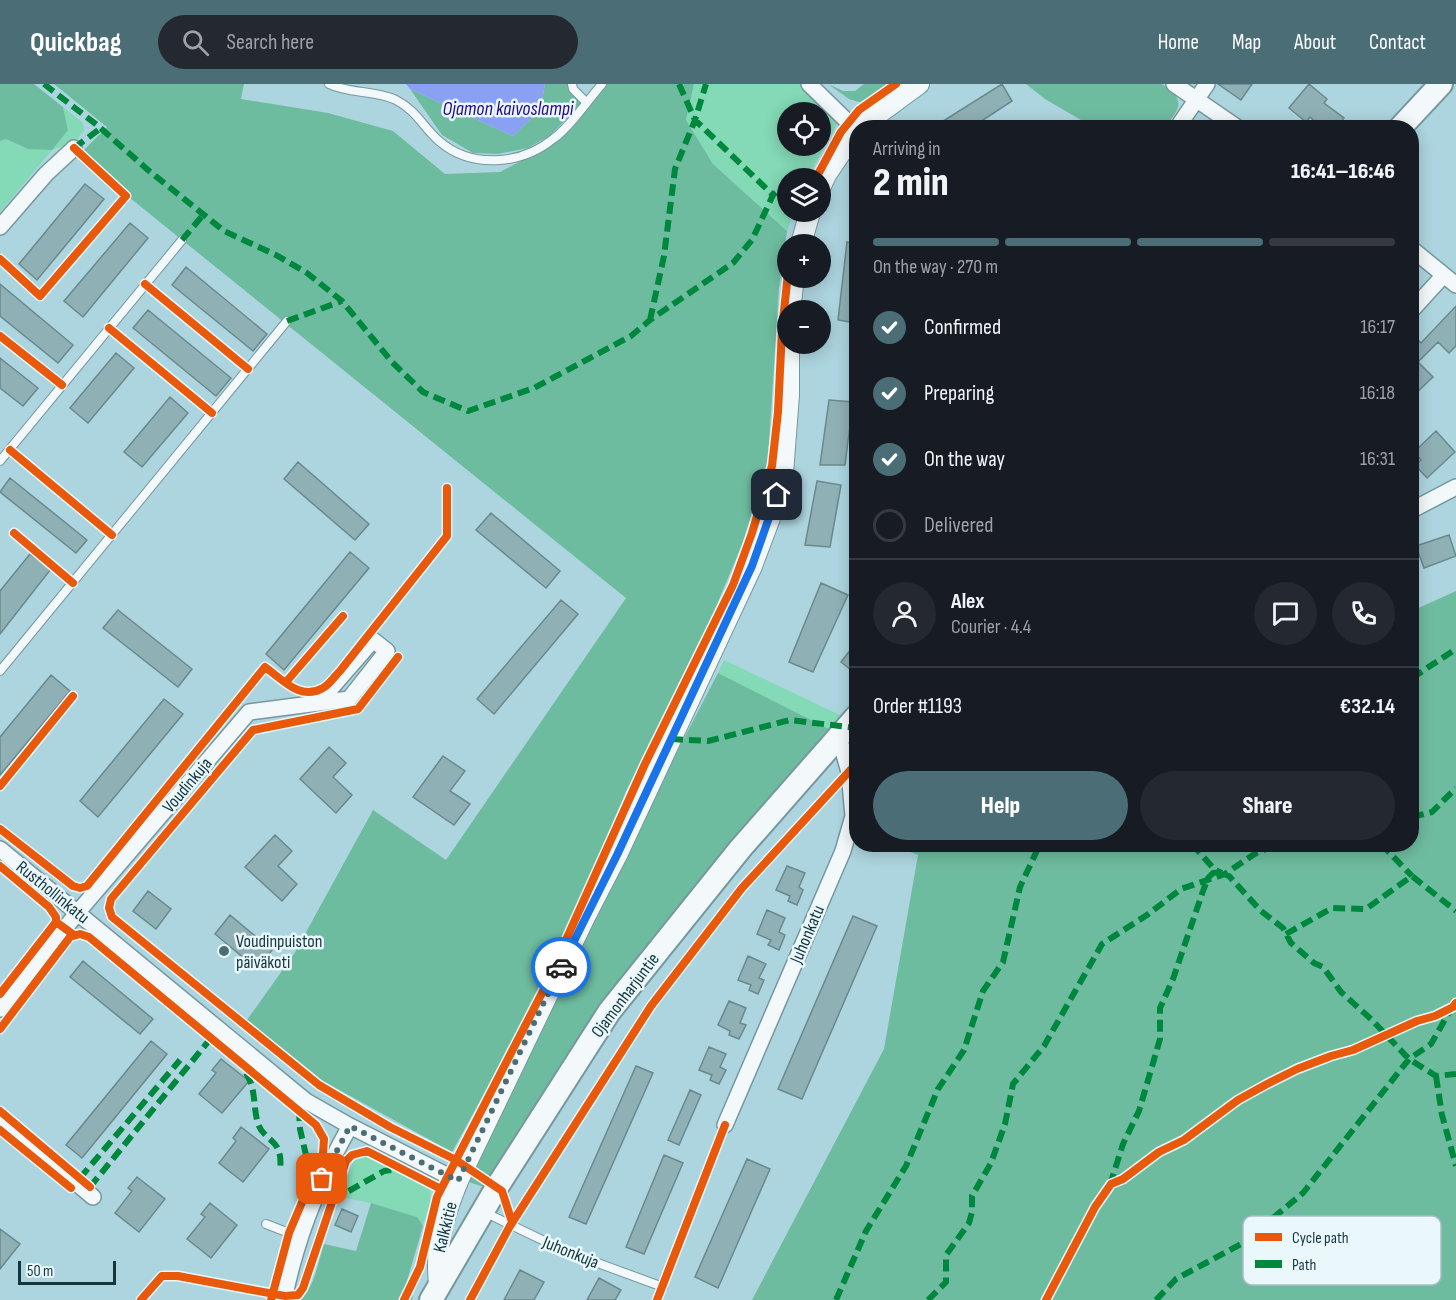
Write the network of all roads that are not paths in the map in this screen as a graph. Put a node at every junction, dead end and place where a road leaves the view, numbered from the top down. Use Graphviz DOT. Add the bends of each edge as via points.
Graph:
graph roads {
  1 [pos="329,84"];
  2 [pos="572,84"];
  3 [pos="602,84"];
  4 [pos="809,84"];
  5 [pos="919,84"];
  6 [pos="1174,84"];
  7 [pos="1207,84"];
  8 [pos="1441,84"];
  9 [pos="1195,100"];
  10 [pos="586,102"];
  11 [pos="869,120"];
  12 [pos="1182,120"];
  13 [pos="1226,120"];
  14 [pos="1407,120"];
  15 [pos="849,122"];
  16 [pos="849,141"];
  17 [pos="74,148"];
  18 [pos="831,168"];
  19 [pos="0,227"];
  20 [pos="182,240"];
  21 [pos="1419,255"];
  22 [pos="1450,280"];
  23 [pos="1419,304"];
  24 [pos="287,321"];
  25 [pos="789,354"];
  26 [pos="0,461"];
  27 [pos="1456,487"];
  28 [pos="1419,506"];
  29 [pos="0,671"];
  30 [pos="320,702"];
  31 [pos="849,725"];
  32 [pos="839,737"];
  33 [pos="849,772"];
  34 [pos="849,830"];
  35 [pos="0,849"];
  36 [pos="78,912"];
  37 [pos="0,1009"];
  38 [pos="0,1119"];
  39 [pos="725,1125"];
  40 [pos="350,1126"];
  41 [pos="458,1181"];
  42 [pos="93,1197"];
  43 [pos="482,1211"];
  44 [pos="266,1224"];
  45 [pos="289,1233"];
  46 [pos="663,1287"];
  47 [pos="435,1292"];
  48 [pos="284,1300"];
  1 -- 10 [label="lane" via="393,98 411,109 439,141 471,159 504,160 532,153 555,139"];
  2 -- 10 [label="lane"];
  3 -- 10 [label="lane"];
  4 -- 15 [label="street"];
  5 -- 11 [label="street"];
  6 -- 9 [label="street"];
  7 -- 9 [label="street"];
  8 -- 14 [label="main road"];
  9 -- 12 [label="street"];
  9 -- 13 [label="street"];
  16 -- 18 [label="street"];
  17 -- 19 [label="street"];
  20 -- 26 [label="lane"];
  21 -- 22 [label="street"];
  22 -- 23 [label="street"];
  24 -- 29 [label="lane"];
  25 -- 41 [label="street, Kalkkitie" via="783,473 752,566"];
  27 -- 28 [label="street"];
  30 -- 30 [label="street, Voudinkuja" via="349,699 387,651 373,640"];
  30 -- 36 [label="street, Voudinkuja" via="249,712"];
  31 -- 32 [label="main road, Ojamonharjuntie"];
  32 -- 33 [label="street, Juhonkatu"];
  32 -- 43 [label="main road, Ojamonharjuntie" via="740,849 609,1012"];
  34 -- 39 [label="street, Juhonkatu"];
  35 -- 36 [label="street, Rusthollinkatu"];
  36 -- 37 [label="street, Voudinkuja"];
  36 -- 40 [label="street, Rusthollinkatu" via="306,1101"];
  38 -- 42 [label="street"];
  40 -- 41 [label="street, Rusthollinkatu"];
  40 -- 48 [label="street" via="307,1216"];
  41 -- 47 [label="street, Kalkkitie" via="436,1258"];
  43 -- 46 [label="lane, Juhonkuja" via="564,1251"];
  43 -- 47 [label="main road, Ojamonharjuntie"];
  44 -- 45 [label="lane"];
}
